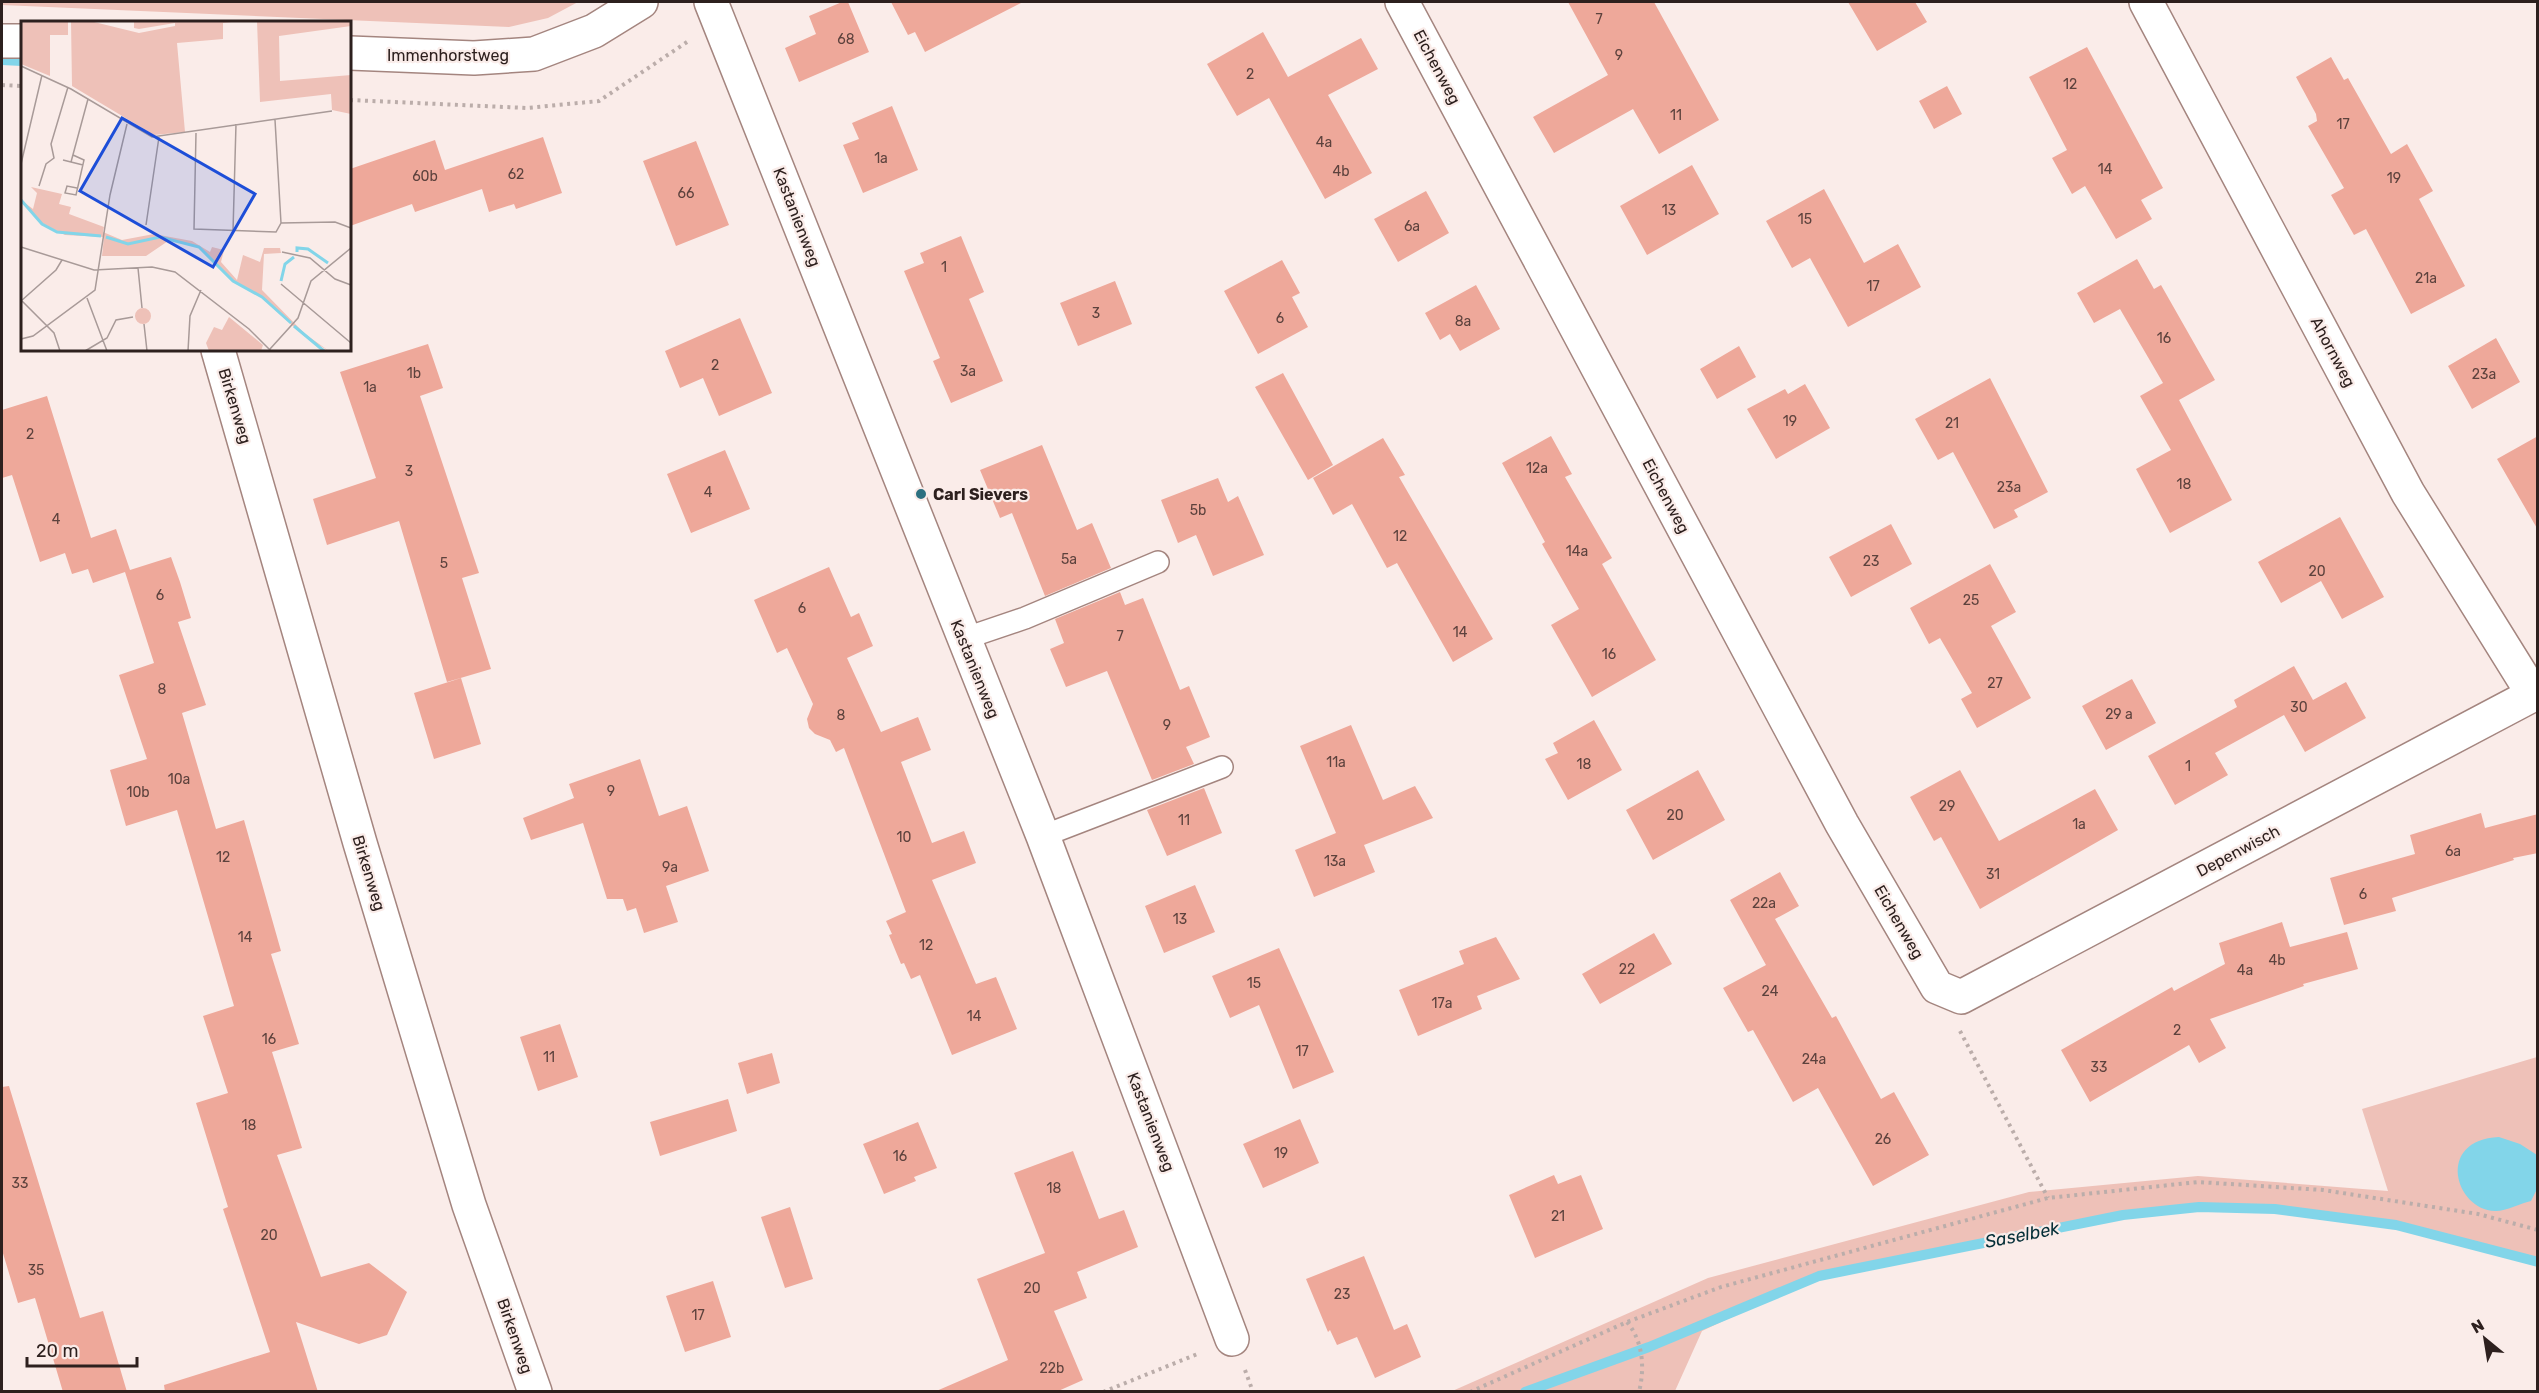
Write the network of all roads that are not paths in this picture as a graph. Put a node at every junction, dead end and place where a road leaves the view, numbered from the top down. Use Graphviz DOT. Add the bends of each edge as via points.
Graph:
graph roads {
  1 [pos="641,2"];
  2 [pos="711,2"];
  3 [pos="1402,2"];
  4 [pos="2146,2"];
  5 [pos="2,41"];
  6 [pos="21,41"];
  7 [pos="351,53"];
  8 [pos="218,351"];
  9 [pos="1158,562"];
  10 [pos="963,639"];
  11 [pos="2535,693"];
  12 [pos="1222,767"];
  13 [pos="1043,836"];
  14 [pos="1937,987"];
  15 [pos="1232,1339"];
  16 [pos="535,1392"];
  1 -- 7 [label="street, Immenhorstweg" via="594,32 534,54 474,58"];
  2 -- 10 [label="street, Kastanienweg"];
  3 -- 14 [label="street, Eichenweg" via="1786,721"];
  4 -- 11 [label="street, Ahornweg" via="2408,493"];
  5 -- 6 [label="street"];
  8 -- 16 [label="street, Birkenweg" via="366,866 469,1205"];
  9 -- 10 [label="lane" via="1025,618"];
  10 -- 13 [label="street, Kastanienweg"];
  11 -- 14 [label="street, Depenwisch" via="1961,997"];
  12 -- 13 [label="lane"];
  13 -- 15 [label="street, Kastanienweg"];
}
